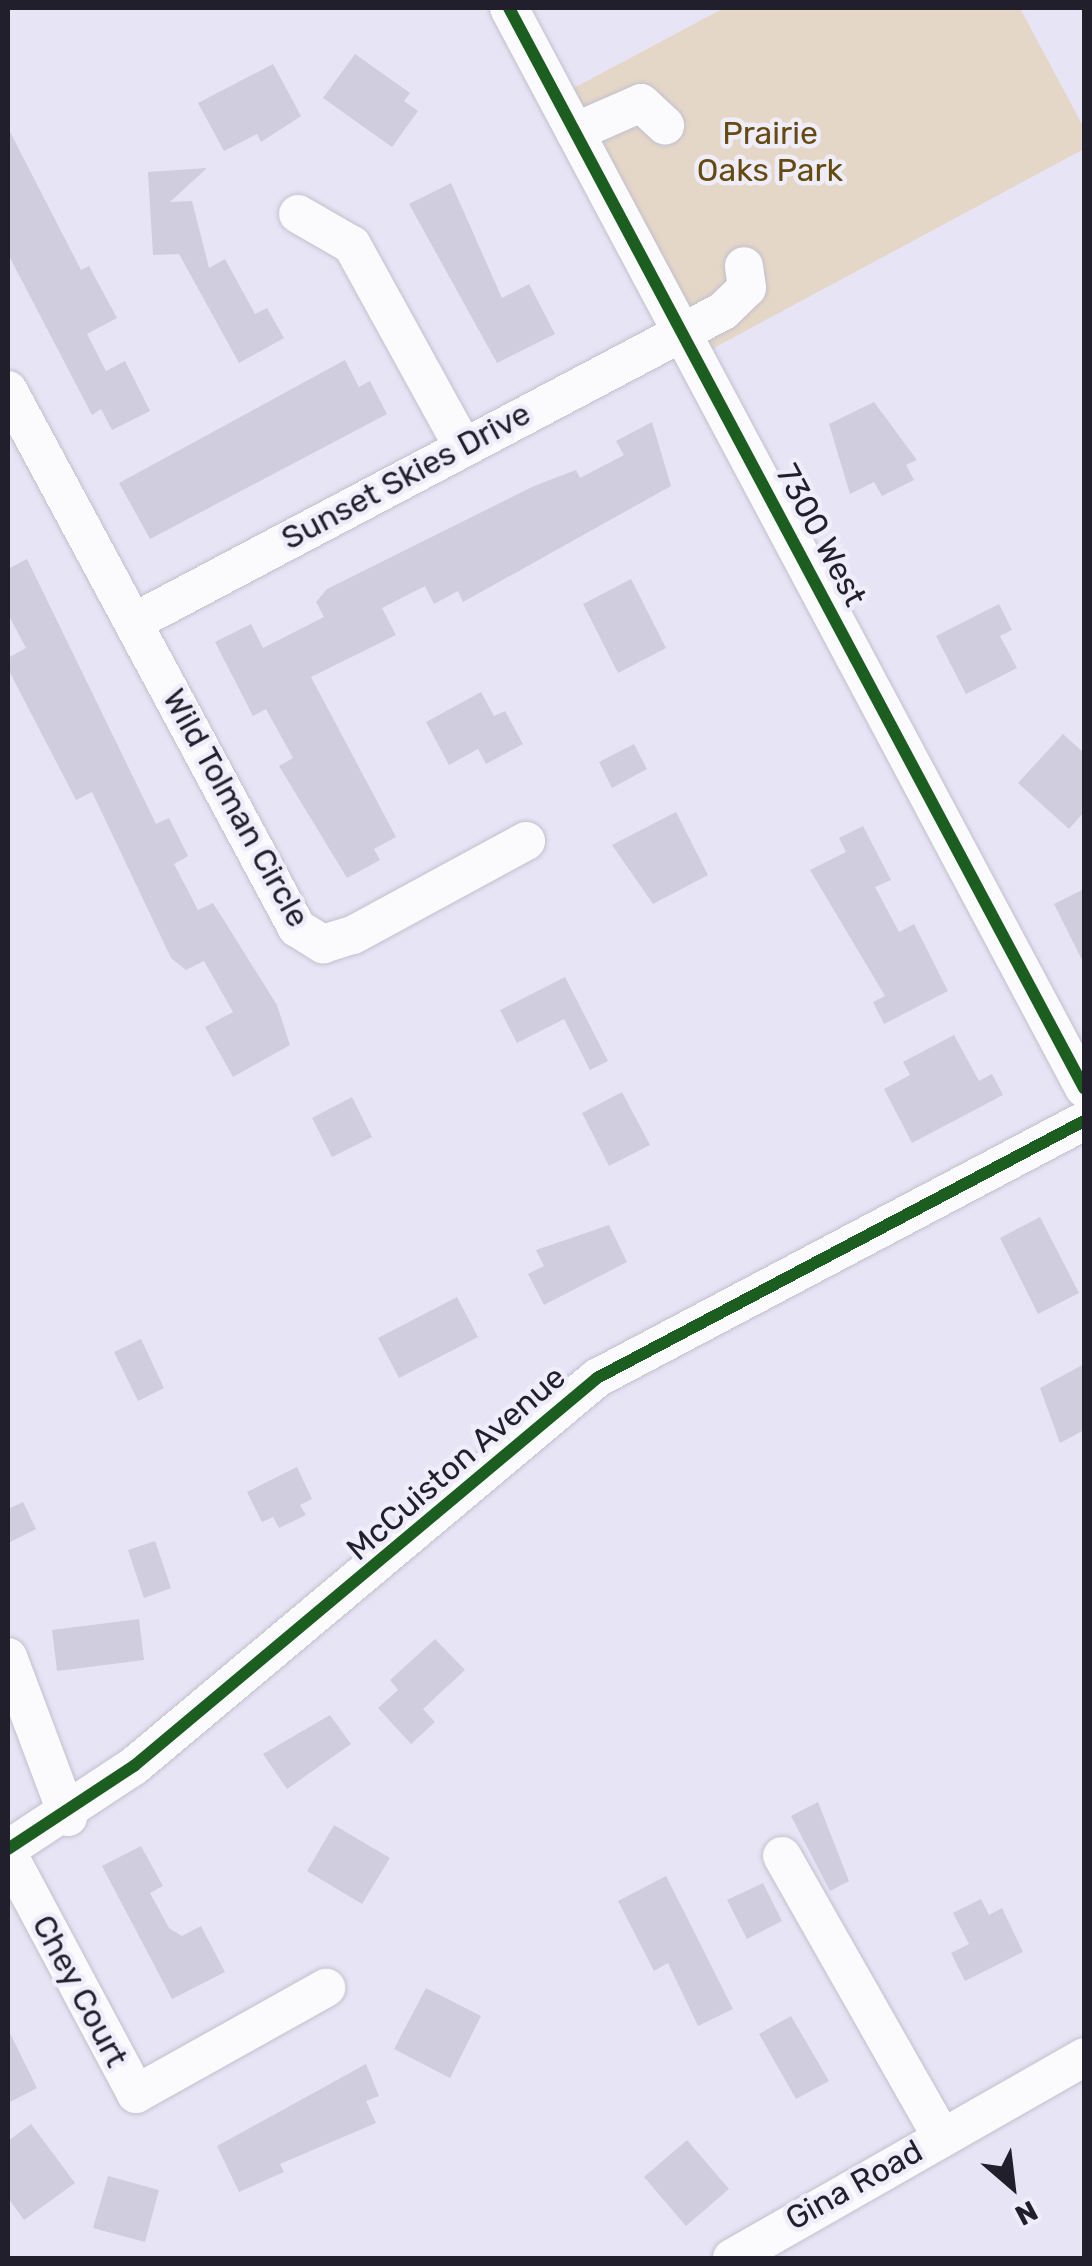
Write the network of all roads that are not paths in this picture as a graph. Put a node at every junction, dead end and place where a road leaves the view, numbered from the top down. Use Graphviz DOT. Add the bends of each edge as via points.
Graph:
graph roads {
  1 [pos="509,8"];
  2 [pos="665,124"];
  3 [pos="575,132"];
  4 [pos="298,214"];
  5 [pos="744,266"];
  6 [pos="680,331"];
  7 [pos="8,390"];
  8 [pos="462,445"];
  9 [pos="134,622"];
  10 [pos="526,841"];
  11 [pos="1084,1088"];
  12 [pos="1084,1121"];
  13 [pos="8,1657"];
  14 [pos="68,1817"];
  15 [pos="8,1851"];
  16 [pos="782,1856"];
  17 [pos="326,1988"];
  18 [pos="1084,2058"];
  19 [pos="941,2136"];
  20 [pos="732,2258"];
  1 -- 3 [label="street, 7300 West"];
  2 -- 3 [label="street" via="641,103"];
  3 -- 6 [label="street, 7300 West"];
  4 -- 8 [label="street" via="352,245"];
  5 -- 6 [label="street, Sunset Skies Drive" via="738,298"];
  6 -- 8 [label="street, Sunset Skies Drive"];
  6 -- 11 [label="street, 7300 West"];
  7 -- 9 [label="street"];
  8 -- 9 [label="street, Sunset Skies Drive"];
  9 -- 10 [label="street, Wild Tolman Circle" via="309,938 353,935"];
  12 -- 14 [label="street, McCuiston Avenue" via="597,1378"];
  13 -- 14 [label="street"];
  14 -- 15 [label="street, McCuiston Avenue"];
  15 -- 17 [label="street, Chey Court" via="136,2094"];
  16 -- 19 [label="street"];
  18 -- 19 [label="street, Gina Road"];
  19 -- 20 [label="street, Gina Road"];
}
